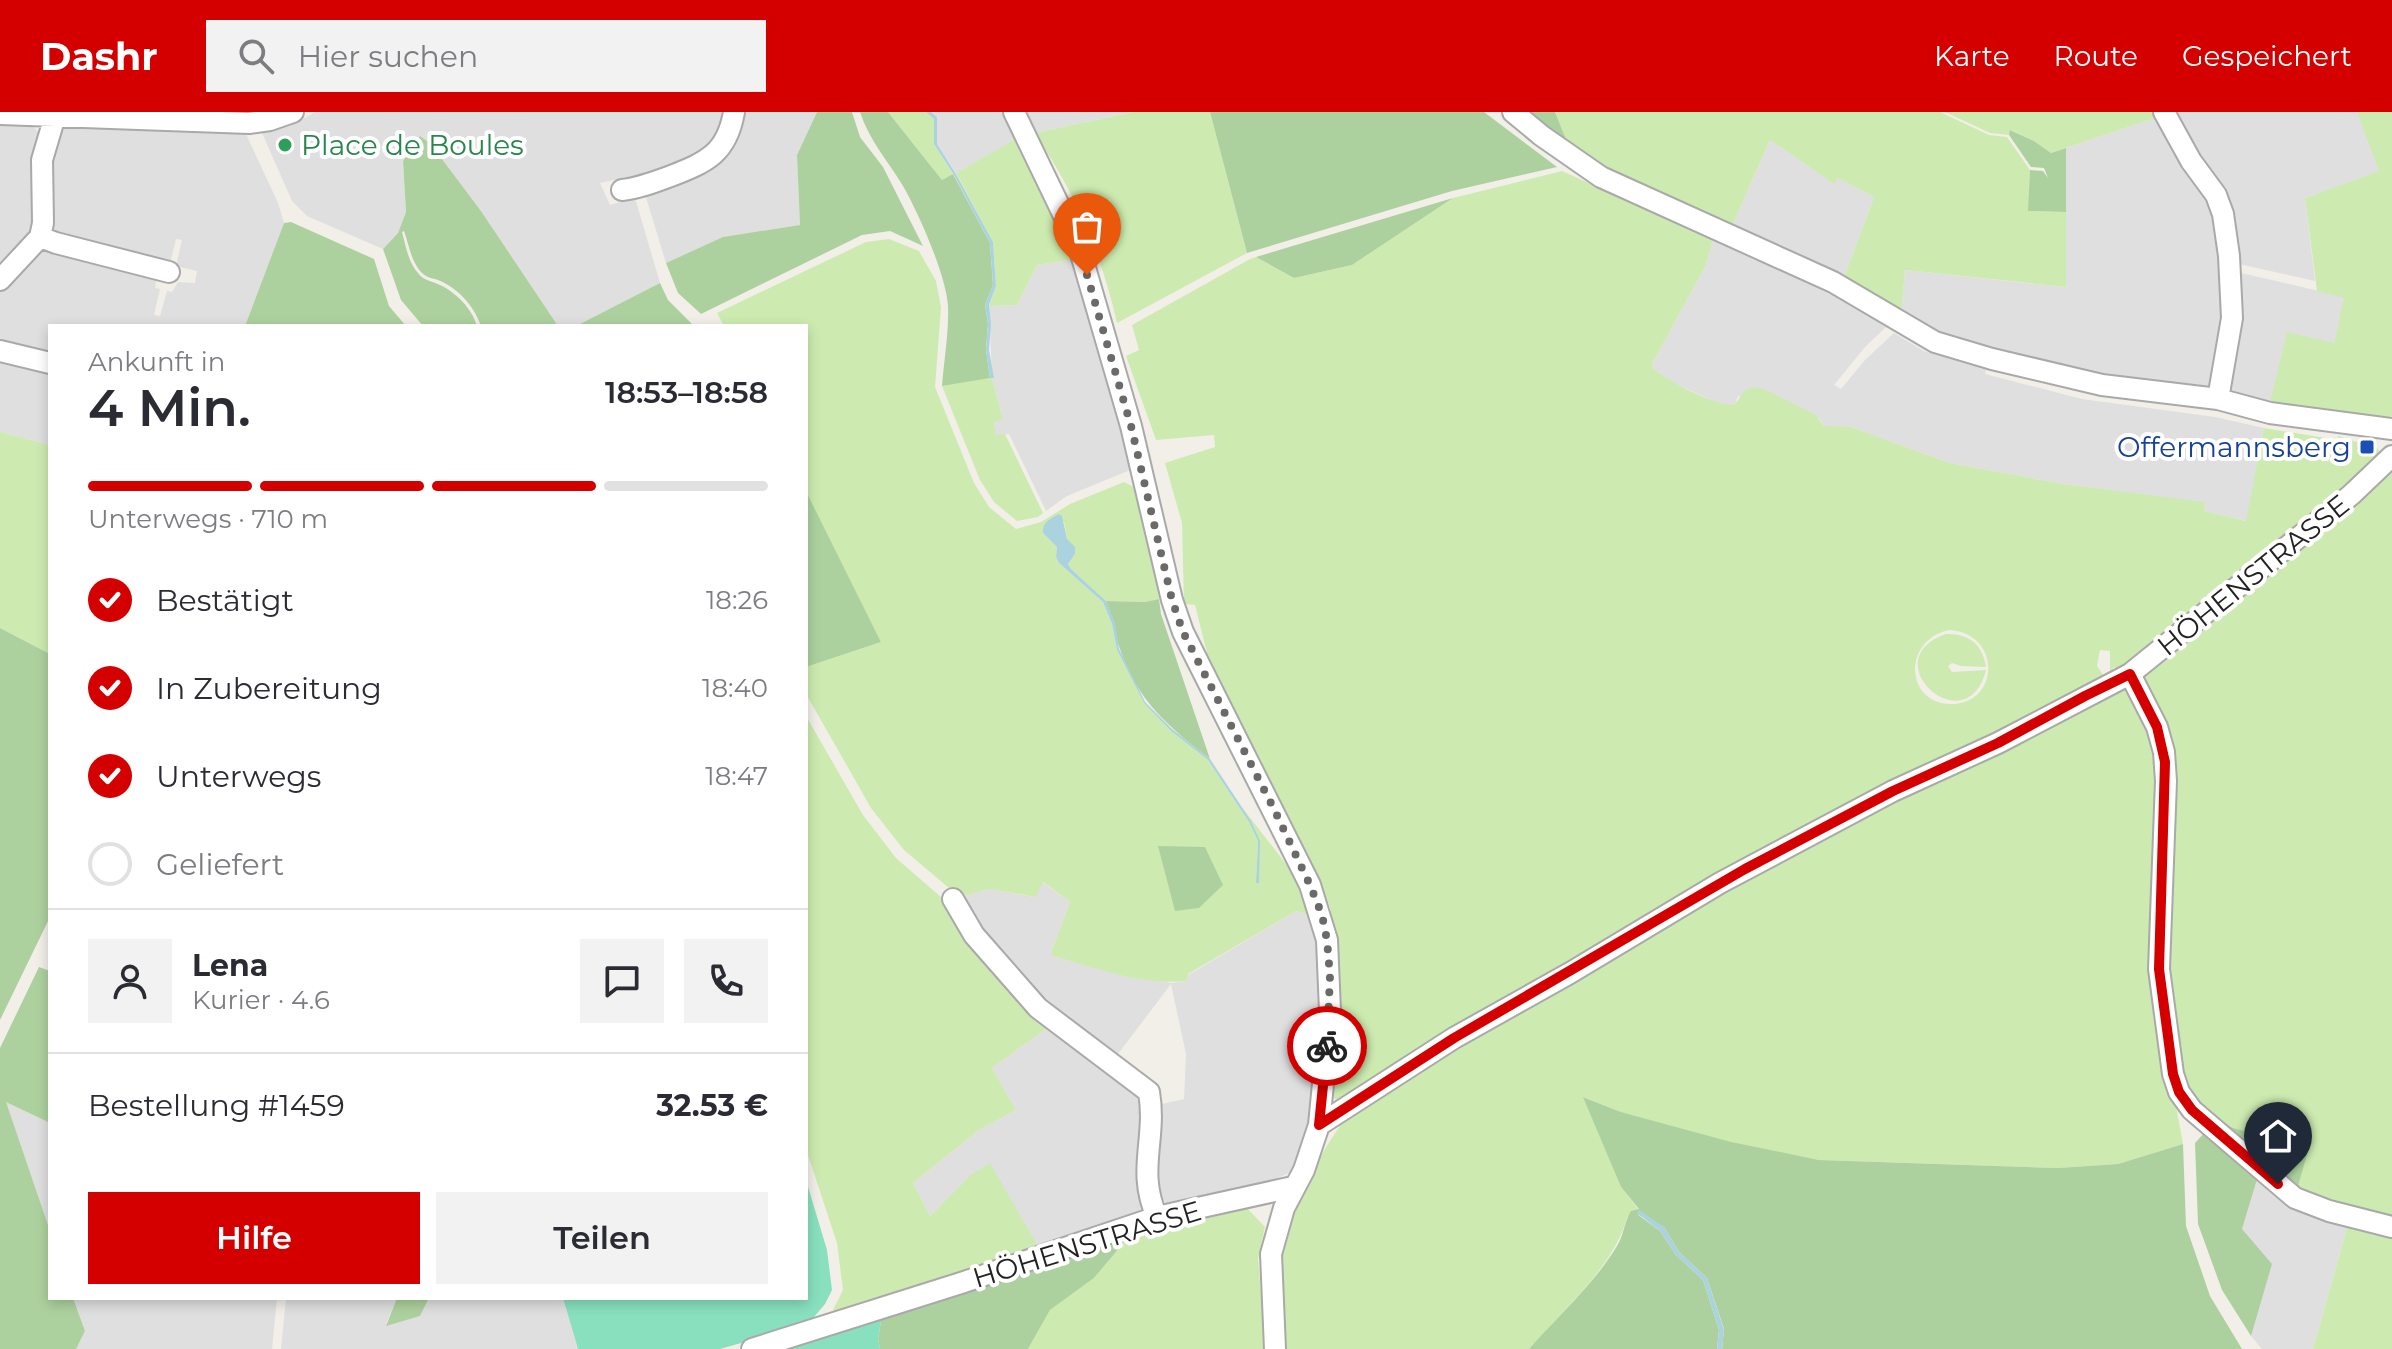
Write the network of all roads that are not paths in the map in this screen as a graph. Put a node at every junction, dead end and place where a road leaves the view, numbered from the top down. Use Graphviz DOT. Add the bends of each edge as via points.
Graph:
graph roads {
  1 [pos="293,112"];
  2 [pos="734,112"];
  3 [pos="1014,112"];
  4 [pos="1513,112"];
  5 [pos="2164,112"];
  6 [pos="0,114"];
  7 [pos="55,116"];
  8 [pos="622,190"];
  9 [pos="40,237"];
  10 [pos="169,272"];
  11 [pos="0,280"];
  12 [pos="0,351"];
  13 [pos="48,363"];
  14 [pos="2218,399"];
  15 [pos="2392,429"];
  16 [pos="2392,456"];
  17 [pos="2130,674"];
  18 [pos="953,899"];
  19 [pos="1319,1125"];
  20 [pos="1293,1187"];
  21 [pos="1157,1217"];
  22 [pos="2392,1227"];
  23 [pos="752,1349"];
  24 [pos="1275,1349"];
  1 -- 7 [label="street" via="249,123"];
  2 -- 8 [label="street" via="726,140 705,162"];
  3 -- 19 [label="street" via="1079,247 1183,632 1322,915 1330,1011"];
  4 -- 14 [label="street" via="1601,177 1833,282 1935,342 2102,385"];
  5 -- 14 [label="street" via="2223,214 2232,318"];
  6 -- 7 [label="street"];
  7 -- 9 [label="street" via="42,160"];
  9 -- 10 [label="street"];
  9 -- 11 [label="street"];
  12 -- 13 [label="street"];
  14 -- 15 [label="street" via="2270,413"];
  16 -- 17 [label="street, HÖHENSTRASSE"];
  17 -- 19 [label="street, HÖHENSTRASSE" via="1745,869 1454,1038"];
  17 -- 22 [label="street" via="2157,727 2165,762 2159,969 2169,1057 2179,1092 2192,1110 2295,1198"];
  18 -- 21 [label="street" via="974,935 1038,1008 1149,1092 1146,1174"];
  19 -- 20 [label="street"];
  20 -- 21 [label="street, HÖHENSTRASSE"];
  20 -- 24 [label="street" via="1271,1254"];
  21 -- 23 [label="street, HÖHENSTRASSE"];
}
